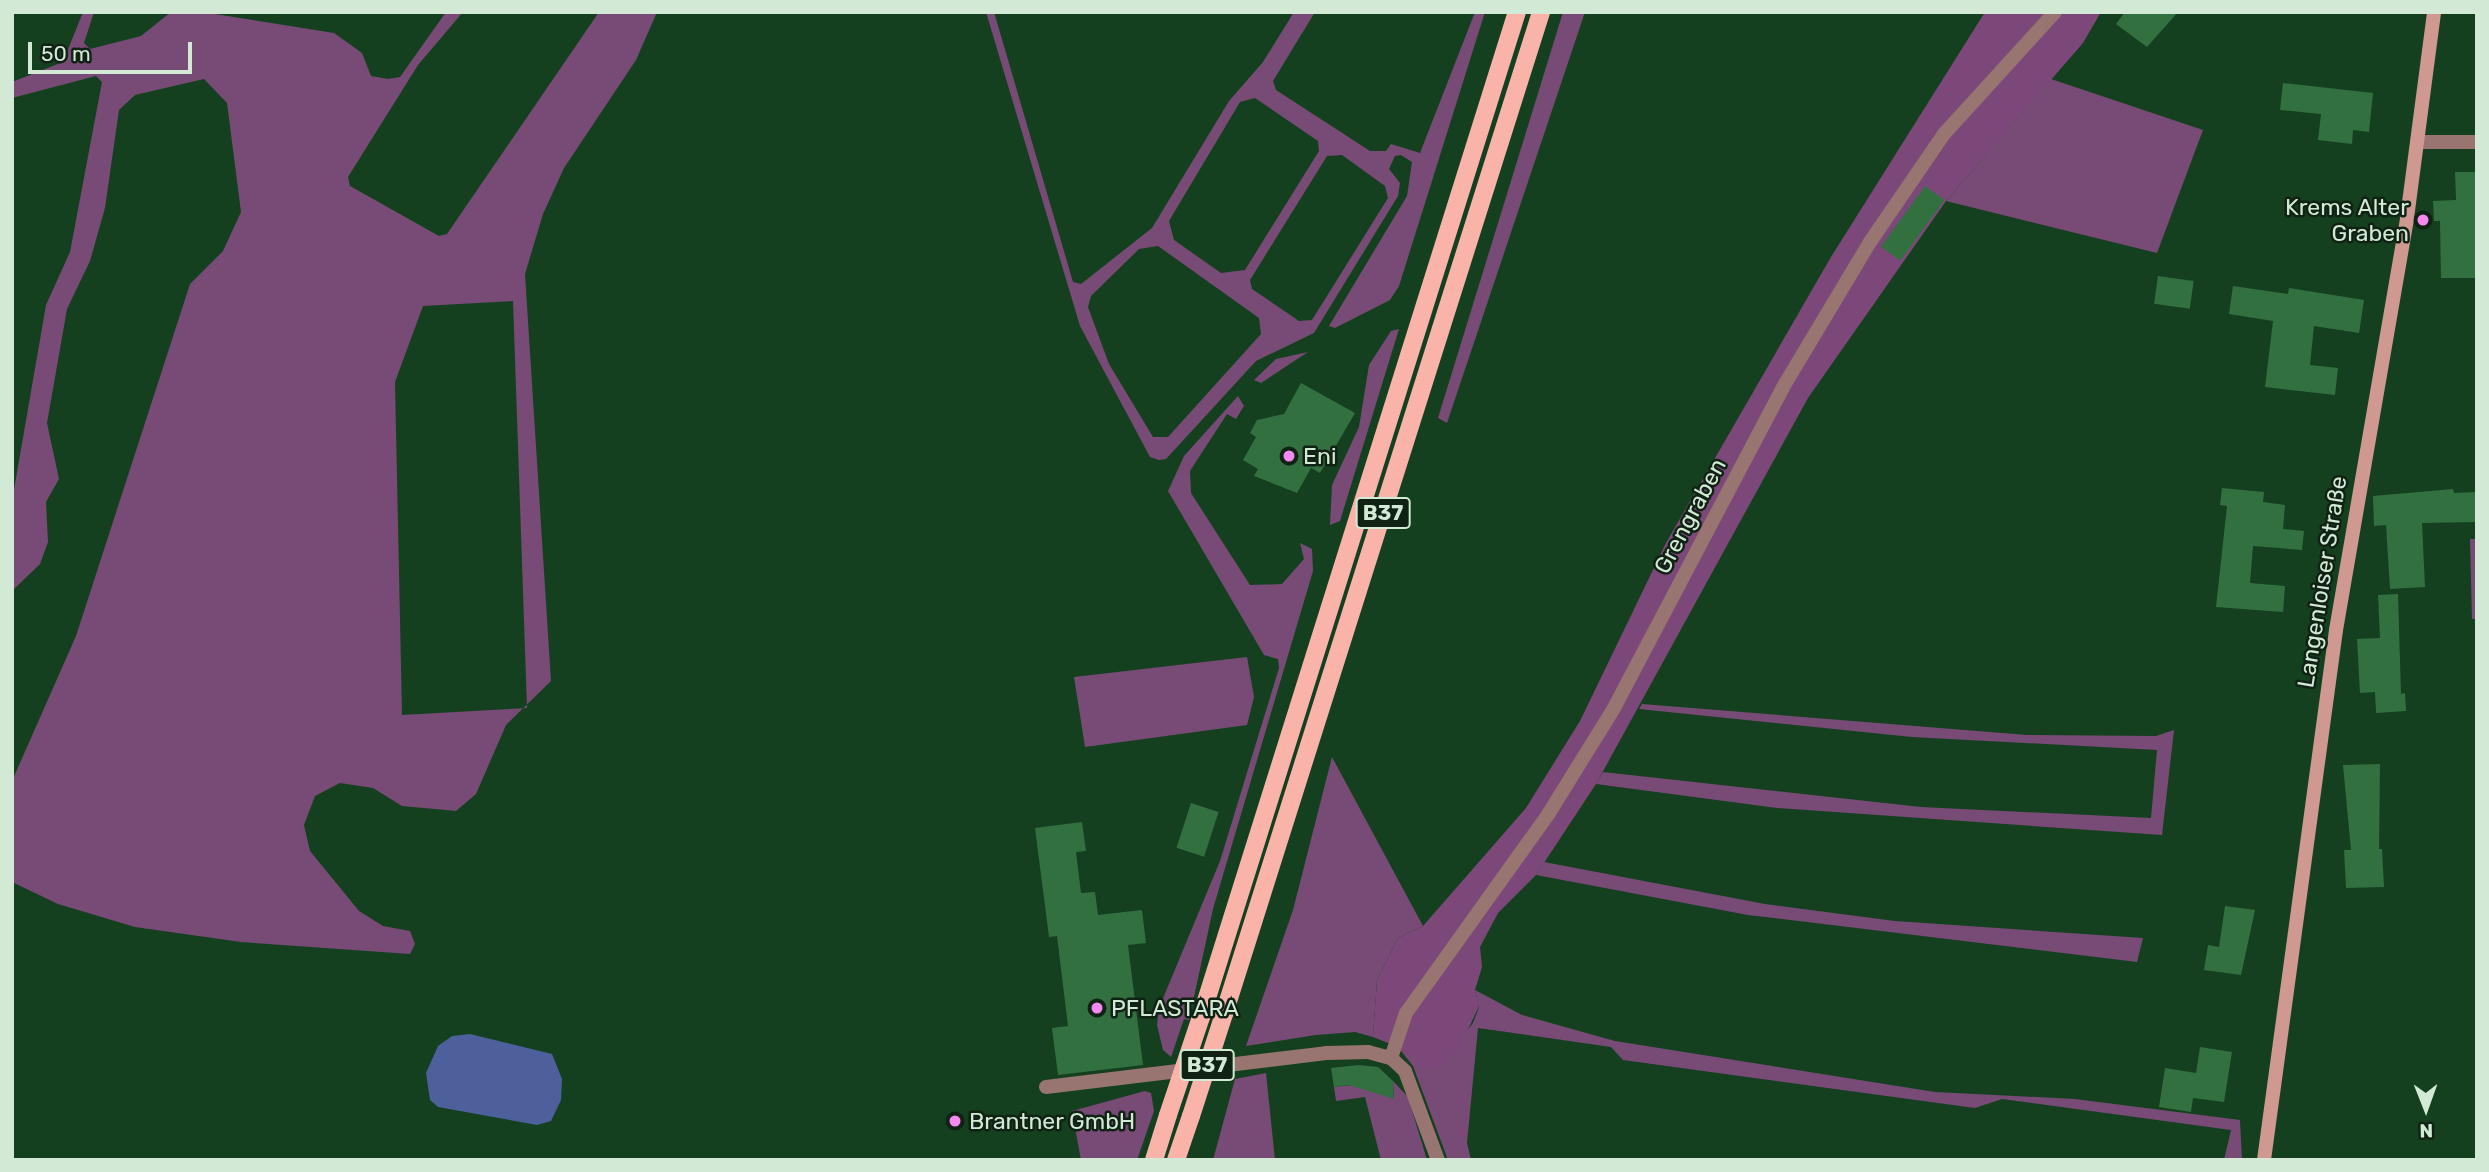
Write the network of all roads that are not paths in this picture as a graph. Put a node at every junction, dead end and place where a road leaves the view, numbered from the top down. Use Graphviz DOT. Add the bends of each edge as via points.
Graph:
graph roads {
  1 [pos="1517,12"];
  2 [pos="1541,12"];
  3 [pos="2055,12"];
  4 [pos="2434,12"];
  5 [pos="2418,142"];
  6 [pos="2477,142"];
  7 [pos="1391,1058"];
  8 [pos="1046,1087"];
  9 [pos="1154,1160"];
  10 [pos="1176,1160"];
  11 [pos="1438,1160"];
  12 [pos="2264,1160"];
  1 -- 9 [label="main road, B37, bridge"];
  2 -- 10 [label="main road, B37, bridge"];
  3 -- 7 [label="street, Grengraben" via="1944,134 1870,242 1782,389 1614,708 1549,813 1413,1002"];
  4 -- 5 [label="street, Langenloiser Straße"];
  5 -- 6 [label="street"];
  5 -- 12 [label="street, Langenloiser Straße" via="2336,630"];
  7 -- 8 [label="street" via="1368,1052 1326,1053"];
  7 -- 11 [label="street" via="1416,1091"];
}
